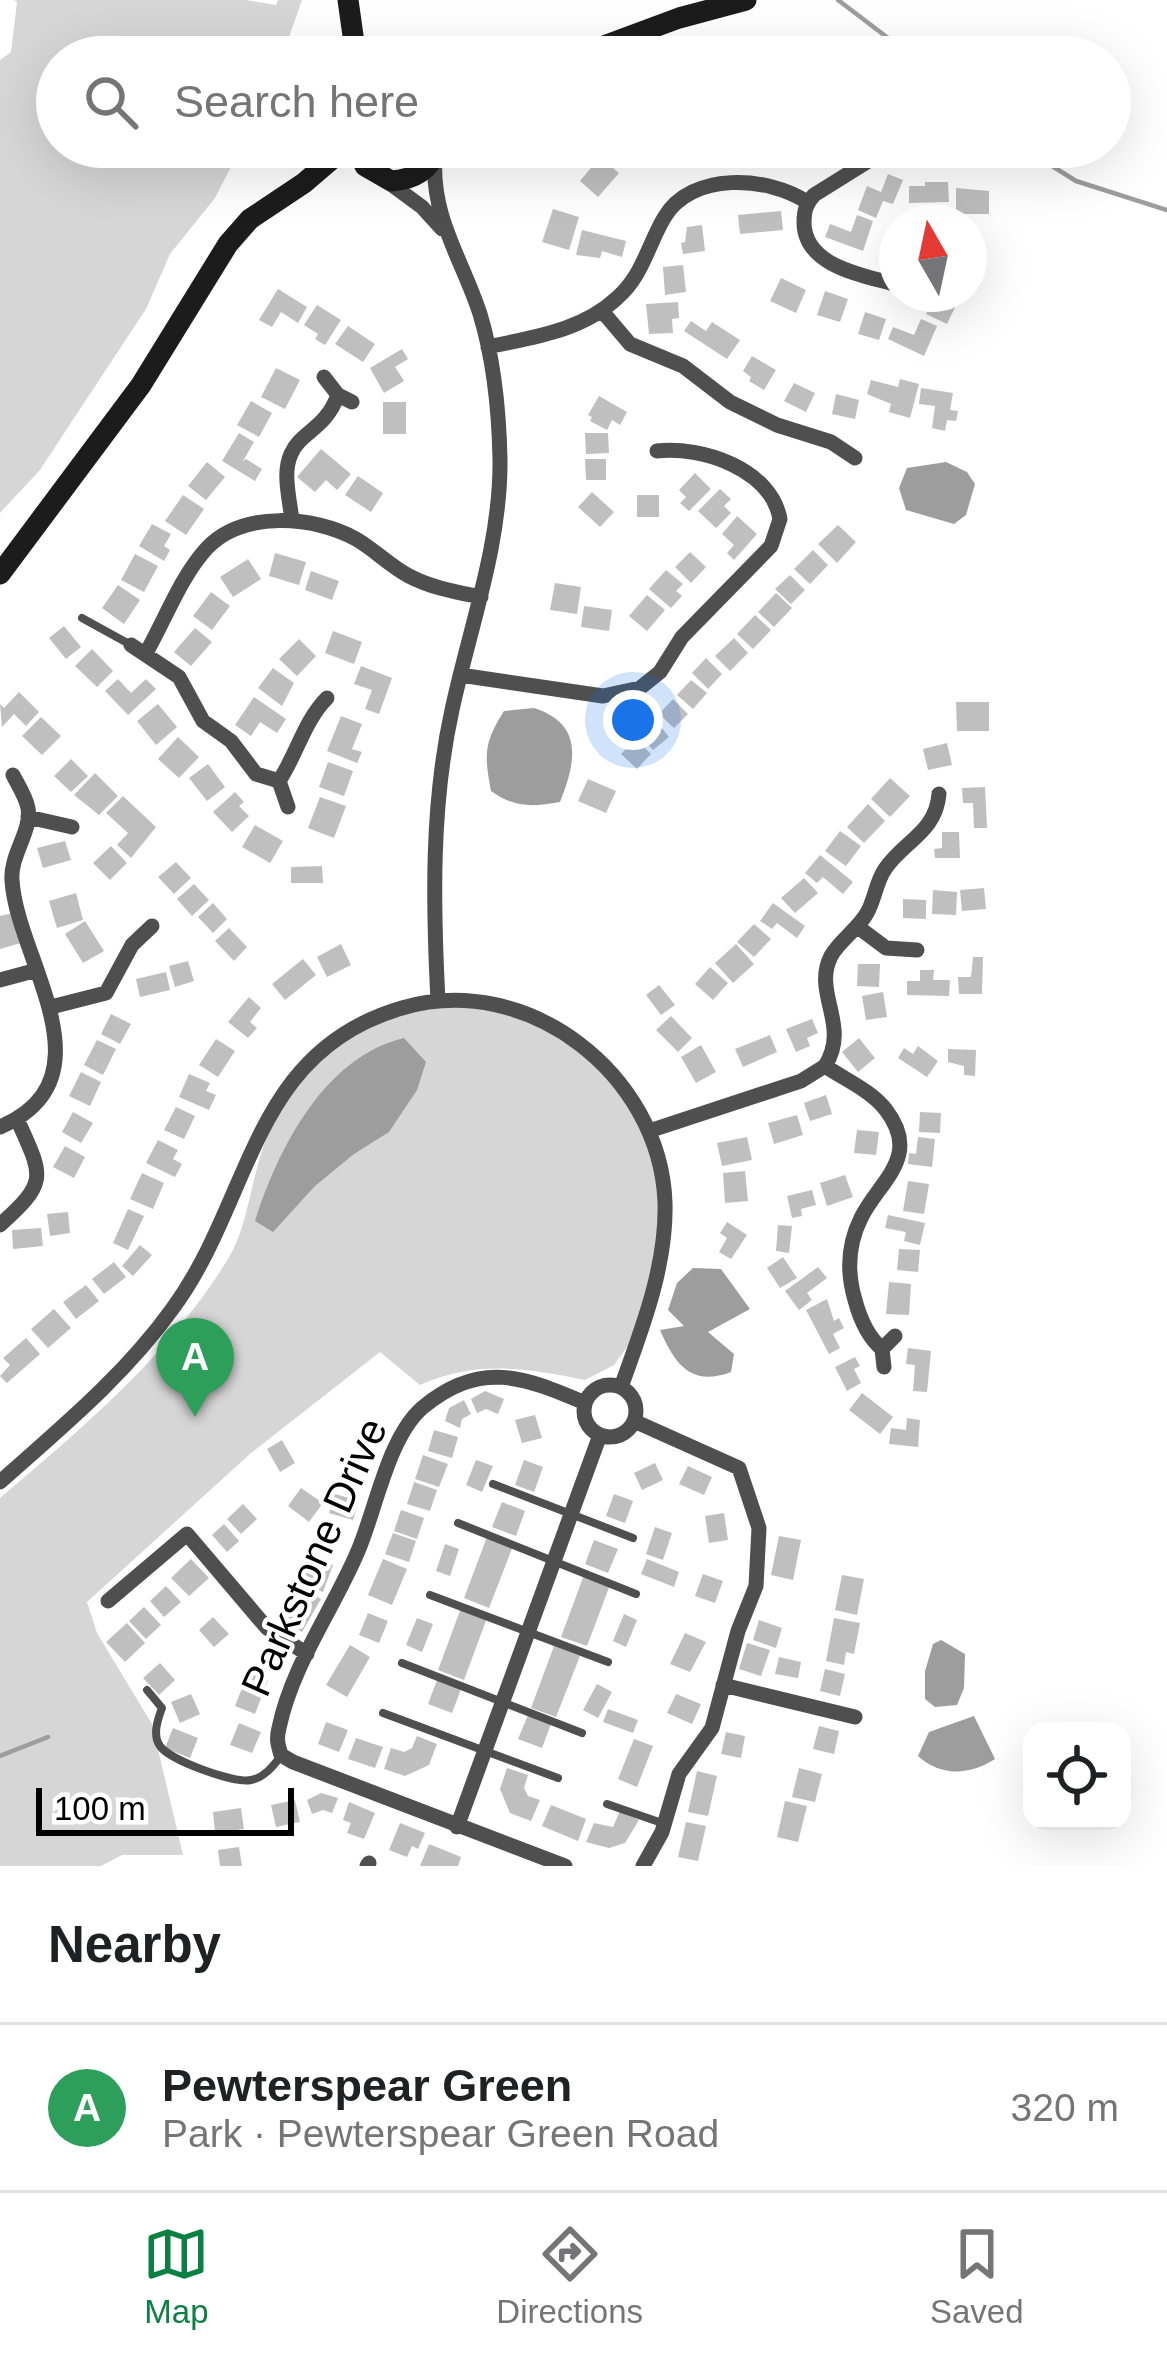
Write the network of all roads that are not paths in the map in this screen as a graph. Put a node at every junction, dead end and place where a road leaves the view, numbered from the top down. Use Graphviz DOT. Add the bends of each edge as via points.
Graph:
graph roads {
  1 [pos="348,0"];
  2 [pos="746,0"];
  3 [pos="354,36"];
  4 [pos="631,36"];
  5 [pos="322,168"];
  6 [pos="367,168"];
  7 [pos="424,168"];
  8 [pos="436,168"];
  9 [pos="856,168"];
  10 [pos="378,177"];
  11 [pos="304,183"];
  12 [pos="807,202"];
  13 [pos="444,231"];
  14 [pos="879,284"];
  15 [pos="602,311"];
  16 [pos="488,347"];
  17 [pos="324,377"];
  18 [pos="655,451"];
  19 [pos="855,458"];
  20 [pos="292,521"];
  21 [pos="0,574"];
  22 [pos="481,597"];
  23 [pos="82,618"];
  24 [pos="139,648"];
  25 [pos="460,675"];
  26 [pos="328,698"];
  27 [pos="13,775"];
  28 [pos="279,781"];
  29 [pos="938,789"];
  30 [pos="288,807"];
  31 [pos="28,817"];
  32 [pos="72,827"];
  33 [pos="6,886"];
  34 [pos="152,925"];
  35 [pos="858,926"];
  36 [pos="917,950"];
  37 [pos="37,970"];
  38 [pos="0,980"];
  39 [pos="438,1001"];
  40 [pos="51,1007"];
  41 [pos="825,1066"];
  42 [pos="16,1119"];
  43 [pos="0,1127"];
  44 [pos="649,1131"];
  45 [pos="0,1226"];
  46 [pos="895,1336"];
  47 [pos="882,1349"];
  48 [pos="884,1367"];
  49 [pos="621,1387"];
  50 [pos="586,1402"];
  51 [pos="634,1421"];
  52 [pos="600,1435"];
  53 [pos="0,1482"];
  54 [pos="493,1484"];
  55 [pos="572,1513"];
  56 [pos="458,1523"];
  57 [pos="633,1538"];
  58 [pos="554,1561"];
  59 [pos="430,1594"];
  60 [pos="637,1594"];
  61 [pos="108,1601"];
  62 [pos="528,1632"];
  63 [pos="307,1654"];
  64 [pos="608,1662"];
  65 [pos="402,1664"];
  66 [pos="723,1685"];
  67 [pos="147,1690"];
  68 [pos="503,1702"];
  69 [pos="383,1713"];
  70 [pos="855,1717"];
  71 [pos="582,1733"];
  72 [pos="485,1750"];
  73 [pos="287,1758"];
  74 [pos="558,1778"];
  75 [pos="607,1804"];
  76 [pos="664,1824"];
  77 [pos="457,1827"];
  78 [pos="565,1866"];
  79 [pos="643,1866"];
  1 -- 3 [label="street"];
  2 -- 4 [label="street"];
  5 -- 11 [label="street"];
  6 -- 10 [label="street"];
  7 -- 10 [label="street" via="405,180"];
  8 -- 13 [label="street"];
  9 -- 12 [label="street"];
  10 -- 11 [label="street"];
  10 -- 13 [label="street"];
  11 -- 21 [label="street" via="228,244 141,385"];
  12 -- 14 [label="street" via="804,230 814,251"];
  12 -- 15 [label="street" via="748,183 687,195 664,218 640,272"];
  13 -- 16 [label="street"];
  15 -- 16 [label="street"];
  15 -- 19 [label="street" via="631,344 683,366 730,403"];
  16 -- 22 [label="street" via="500,462"];
  17 -- 20 [label="street" via="345,399 291,455"];
  18 -- 25 [label="street" via="701,453 766,488 780,519 771,546 640,688 603,696"];
  20 -- 22 [label="street" via="340,532 422,582"];
  20 -- 24 [label="street" via="242,527 208,547"];
  22 -- 25 [label="street"];
  23 -- 24 [label="lane"];
  24 -- 28 [label="street" via="179,677 203,721 256,774"];
  25 -- 39 [label="street" via="435,858"];
  26 -- 28 [label="street"];
  27 -- 31 [label="street"];
  28 -- 30 [label="street"];
  29 -- 35 [label="street" via="935,814 883,872"];
  31 -- 32 [label="street"];
  31 -- 33 [label="street"];
  33 -- 37 [label="street"];
  34 -- 40 [label="street" via="106,993"];
  35 -- 36 [label="street" via="886,948"];
  35 -- 41 [label="street" via="826,972 836,1029"];
  37 -- 38 [label="street"];
  37 -- 40 [label="street"];
  39 -- 44 [label="street" via="508,1009 570,1036 612,1072"];
  39 -- 53 [label="street" via="352,1027 298,1072 255,1140 176,1305 98,1395"];
  40 -- 42 [label="street" via="50,1078"];
  41 -- 44 [label="street"];
  41 -- 47 [label="street" via="879,1102 897,1132 894,1173 860,1219 849,1262 860,1316"];
  42 -- 43 [label="street"];
  42 -- 45 [label="street" via="37,1184"];
  44 -- 49 [label="street" via="664,1226"];
  46 -- 47 [label="street"];
  47 -- 48 [label="street"];
  49 -- 50 [label="street" via="604,1386"];
  49 -- 51 [label="street" via="633,1397"];
  50 -- 52 [label="street" via="588,1424"];
  50 -- 63 [label="street, Parkstone Drive" via="499,1375 468,1381 424,1407 396,1447"];
  51 -- 52 [label="street" via="622,1434"];
  51 -- 66 [label="street" via="739,1468 758,1528 756,1586"];
  52 -- 55 [label="street"];
  54 -- 55 [label="lane"];
  55 -- 57 [label="lane"];
  55 -- 58 [label="street"];
  56 -- 58 [label="lane"];
  58 -- 60 [label="lane"];
  58 -- 62 [label="street"];
  59 -- 62 [label="lane"];
  61 -- 63 [label="street" via="187,1534 268,1628"];
  62 -- 64 [label="lane"];
  62 -- 68 [label="street"];
  63 -- 73 [label="street, Parkstone Drive" via="279,1725"];
  65 -- 68 [label="lane"];
  66 -- 70 [label="street"];
  66 -- 76 [label="street" via="712,1728 679,1774"];
  67 -- 73 [label="lane" via="162,1708 156,1734 170,1755 249,1781"];
  68 -- 71 [label="lane"];
  68 -- 72 [label="street"];
  69 -- 72 [label="lane"];
  72 -- 74 [label="lane"];
  72 -- 77 [label="street"];
  73 -- 77 [label="street"];
  75 -- 76 [label="lane"];
  76 -- 79 [label="street"];
  77 -- 78 [label="street"];
}
